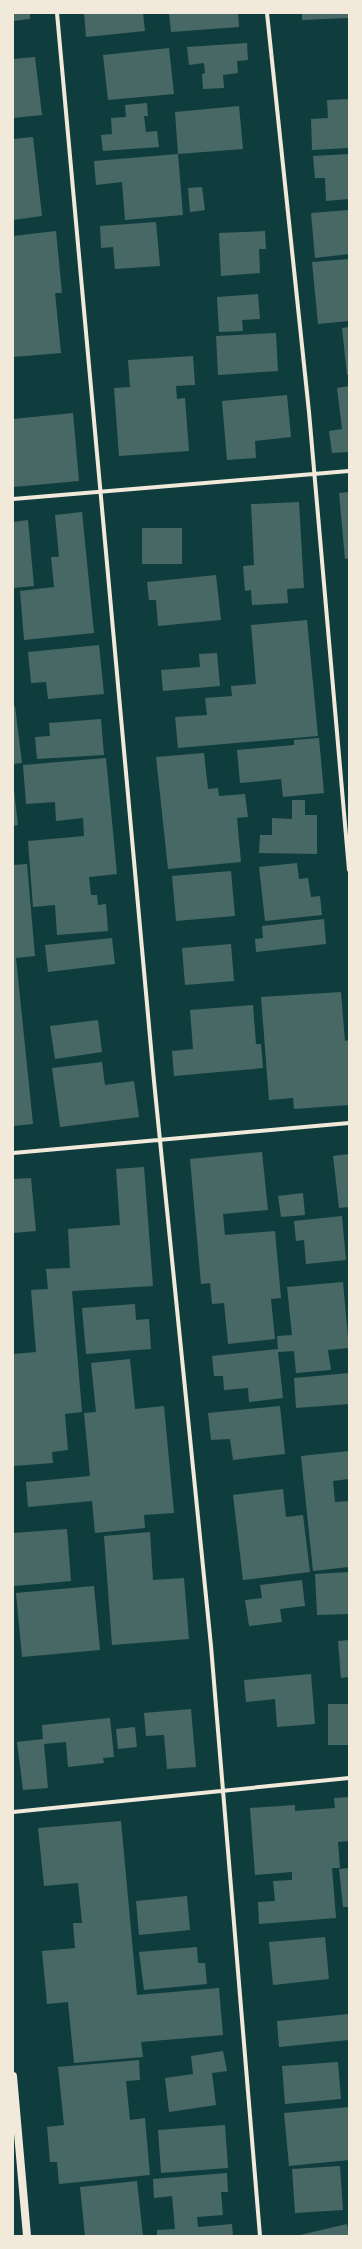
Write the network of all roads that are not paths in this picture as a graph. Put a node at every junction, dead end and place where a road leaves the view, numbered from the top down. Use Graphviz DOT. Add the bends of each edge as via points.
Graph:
graph roads {
  1 [pos="57,13"];
  2 [pos="267,13"];
  3 [pos="349,471"];
  4 [pos="314,474"];
  5 [pos="99,492"];
  6 [pos="13,500"];
  7 [pos="349,870"];
  8 [pos="349,1123"];
  9 [pos="160,1140"];
  10 [pos="13,1153"];
  11 [pos="349,1778"];
  12 [pos="222,1791"];
  13 [pos="13,1812"];
  14 [pos="13,2076"];
  15 [pos="28,2236"];
  16 [pos="260,2236"];
  1 -- 5 [label="street"];
  2 -- 4 [label="street"];
  3 -- 4 [label="street"];
  4 -- 5 [label="street"];
  4 -- 7 [label="street"];
  5 -- 6 [label="street"];
  5 -- 9 [label="street"];
  8 -- 9 [label="street"];
  9 -- 10 [label="street"];
  9 -- 12 [label="street" via="209,1630"];
  11 -- 12 [label="street"];
  12 -- 13 [label="street"];
  12 -- 16 [label="street"];
  14 -- 15 [label="main road"];
}
